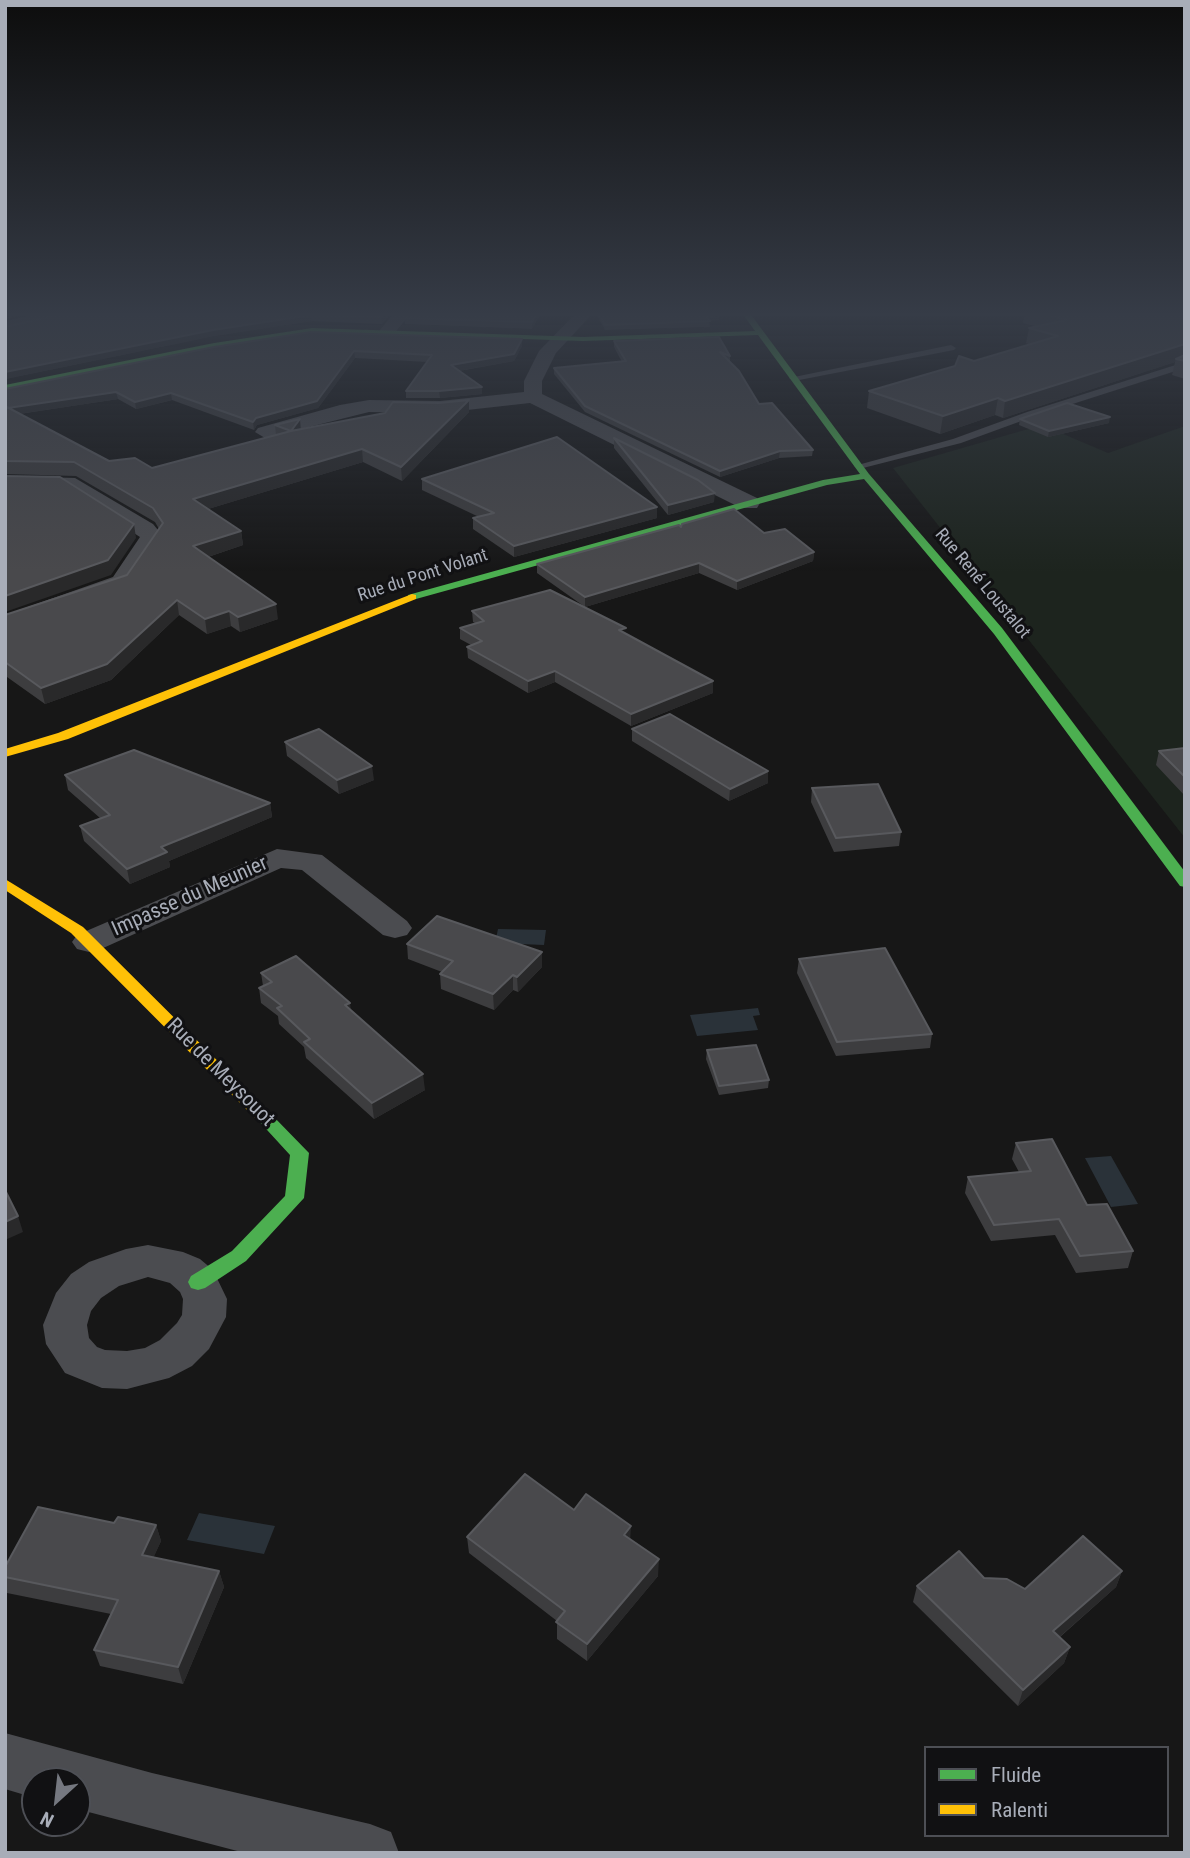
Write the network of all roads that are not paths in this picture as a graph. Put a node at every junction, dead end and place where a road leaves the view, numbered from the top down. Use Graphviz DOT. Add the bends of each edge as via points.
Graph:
graph roads {
  1 [pos="517,399"];
  2 [pos="536,399"];
  3 [pos="809,399"];
  4 [pos="1079,399"];
  5 [pos="265,432"];
  6 [pos="862,471"];
  7 [pos="5,482"];
  8 [pos="749,503"];
  9 [pos="5,623"];
  10 [pos="5,753"];
  11 [pos="5,883"];
  12 [pos="1185,883"];
  13 [pos="395,928"];
  14 [pos="89,942"];
  15 [pos="198,1282"];
  16 [pos="5,1762"];
  17 [pos="24,1767"];
  18 [pos="91,1785"];
  19 [pos="370,1853"];
  1 -- 5 [label="street" via="440,407 369,406"];
  2 -- 8 [label="street"];
  3 -- 6 [label="street, Rue René Loustalot"];
  4 -- 6 [label="lane"];
  6 -- 8 [label="street, Rue du Pont Volant"];
  6 -- 12 [label="street, Rue René Loustalot" via="998,631"];
  7 -- 9 [label="street" via="68,482 152,536 121,582"];
  8 -- 10 [label="street, Rue du Pont Volant" via="408,598 63,736"];
  11 -- 14 [label="street, Rue de Meysouot"];
  13 -- 14 [label="street, Impasse du Meunier" via="311,862 277,858"];
  14 -- 15 [label="street, Rue de Meysouot" via="300,1153 294,1198 239,1256"];
  16 -- 17 [label="street"];
  18 -- 19 [label="street"];
}
